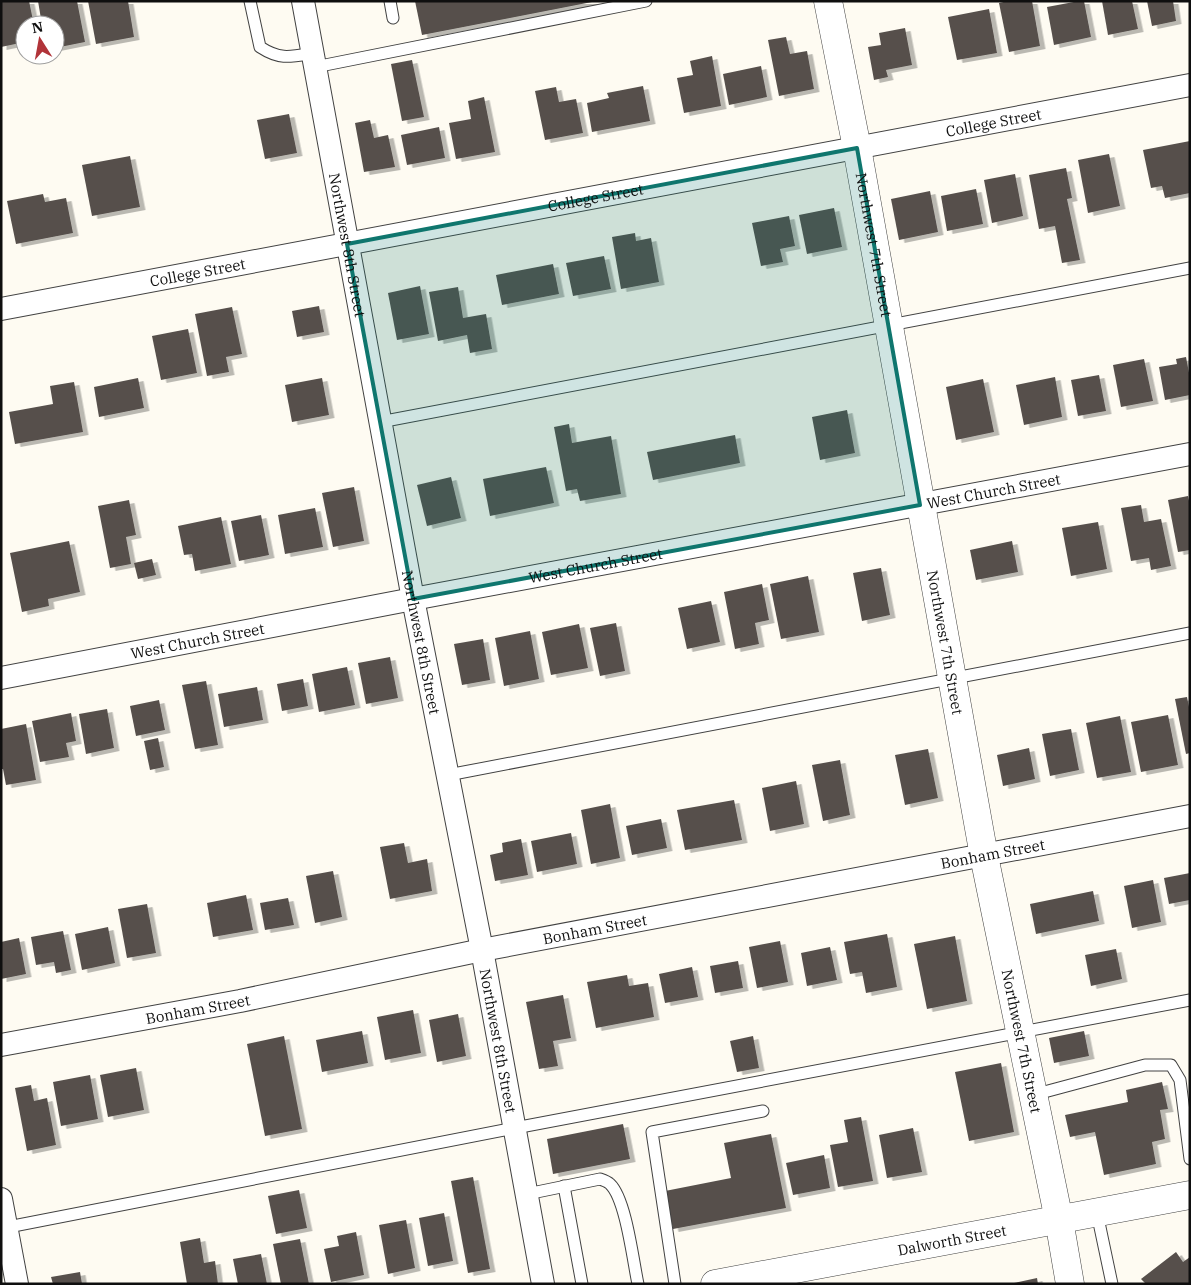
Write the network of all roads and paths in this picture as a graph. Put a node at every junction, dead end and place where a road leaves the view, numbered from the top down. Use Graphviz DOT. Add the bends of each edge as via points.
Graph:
graph roads {
  1 [pos="250,1"];
  2 [pos="303,1"];
  3 [pos="390,1"];
  4 [pos="646,1"];
  5 [pos="828,1"];
  6 [pos="393,18"];
  7 [pos="314,60"];
  8 [pos="1190,85"];
  9 [pos="857,148"];
  10 [pos="347,244"];
  11 [pos="1190,268"];
  12 [pos="1,309"];
  13 [pos="888,326"];
  14 [pos="380,422"];
  15 [pos="1190,454"];
  16 [pos="920,505"];
  17 [pos="413,599"];
  18 [pos="1190,633"];
  19 [pos="1,678"];
  20 [pos="952,678"];
  21 [pos="448,775"];
  22 [pos="1190,816"];
  23 [pos="984,856"];
  24 [pos="482,950"];
  25 [pos="1190,1000"];
  26 [pos="1020,1032"];
  27 [pos="1,1046"];
  28 [pos="1033,1095"];
  29 [pos="763,1111"];
  30 [pos="515,1128"];
  31 [pos="1190,1158"];
  32 [pos="564,1186"];
  33 [pos="526,1194"];
  34 [pos="1190,1194"];
  35 [pos="1,1199"];
  36 [pos="1097,1212"];
  37 [pos="1058,1220"];
  38 [pos="4,1228"];
  39 [pos="17,1284"];
  40 [pos="543,1284"];
  41 [pos="582,1284"];
  42 [pos="638,1284"];
  43 [pos="675,1284"];
  44 [pos="715,1284"];
  45 [pos="1070,1284"];
  46 [pos="1112,1284"];
  1 -- 7 [label="lane" via="260,47 285,58"];
  2 -- 7 [label="street, Northwest 8th Street"];
  3 -- 6 [label="lane"];
  4 -- 7 [label="lane"];
  5 -- 9 [label="street, Northwest 7th Street"];
  7 -- 10 [label="street, Northwest 8th Street"];
  8 -- 9 [label="street, College Street"];
  9 -- 10 [label="street, College Street"];
  9 -- 13 [label="street, Northwest 7th Street"];
  10 -- 12 [label="street, College Street"];
  10 -- 14 [label="street, Northwest 8th Street"];
  11 -- 13 [label="lane"];
  13 -- 14 [label="lane"];
  13 -- 16 [label="street, Northwest 7th Street"];
  14 -- 17 [label="street, Northwest 8th Street"];
  15 -- 16 [label="street, West Church Street"];
  16 -- 17 [label="street, West Church Street"];
  16 -- 20 [label="street, Northwest 7th Street"];
  17 -- 19 [label="street, West Church Street"];
  17 -- 21 [label="street, Northwest 8th Street"];
  18 -- 20 [label="lane"];
  20 -- 21 [label="lane"];
  20 -- 23 [label="street, Northwest 7th Street"];
  21 -- 24 [label="street, Northwest 8th Street"];
  22 -- 23 [label="street, Bonham Street"];
  23 -- 24 [label="street, Bonham Street"];
  23 -- 26 [label="street, Northwest 7th Street"];
  24 -- 27 [label="street, Bonham Street" via="240,1001"];
  24 -- 30 [label="street, Northwest 8th Street"];
  25 -- 26 [label="lane"];
  26 -- 28 [label="street, Northwest 7th Street"];
  26 -- 30 [label="lane"];
  28 -- 31 [label="lane" via="1145,1065 1171,1065 1180,1080"];
  28 -- 37 [label="street, Northwest 7th Street"];
  29 -- 43 [label="lane" via="652,1132"];
  30 -- 33 [label="street, Northwest 8th Street"];
  30 -- 38 [label="lane"];
  32 -- 33 [label="lane"];
  32 -- 41 [label="lane"];
  32 -- 42 [label="lane" via="600,1179 610,1184 619,1197"];
  33 -- 40 [label="street, Northwest 8th Street"];
  34 -- 36 [label="street, Dalworth Street"];
  35 -- 38 [label="street"];
  36 -- 37 [label="street, Dalworth Street"];
  36 -- 46 [label="lane"];
  37 -- 44 [label="street, Dalworth Street"];
  37 -- 45 [label="street, Northwest 7th Street"];
  38 -- 39 [label="street"];
}
